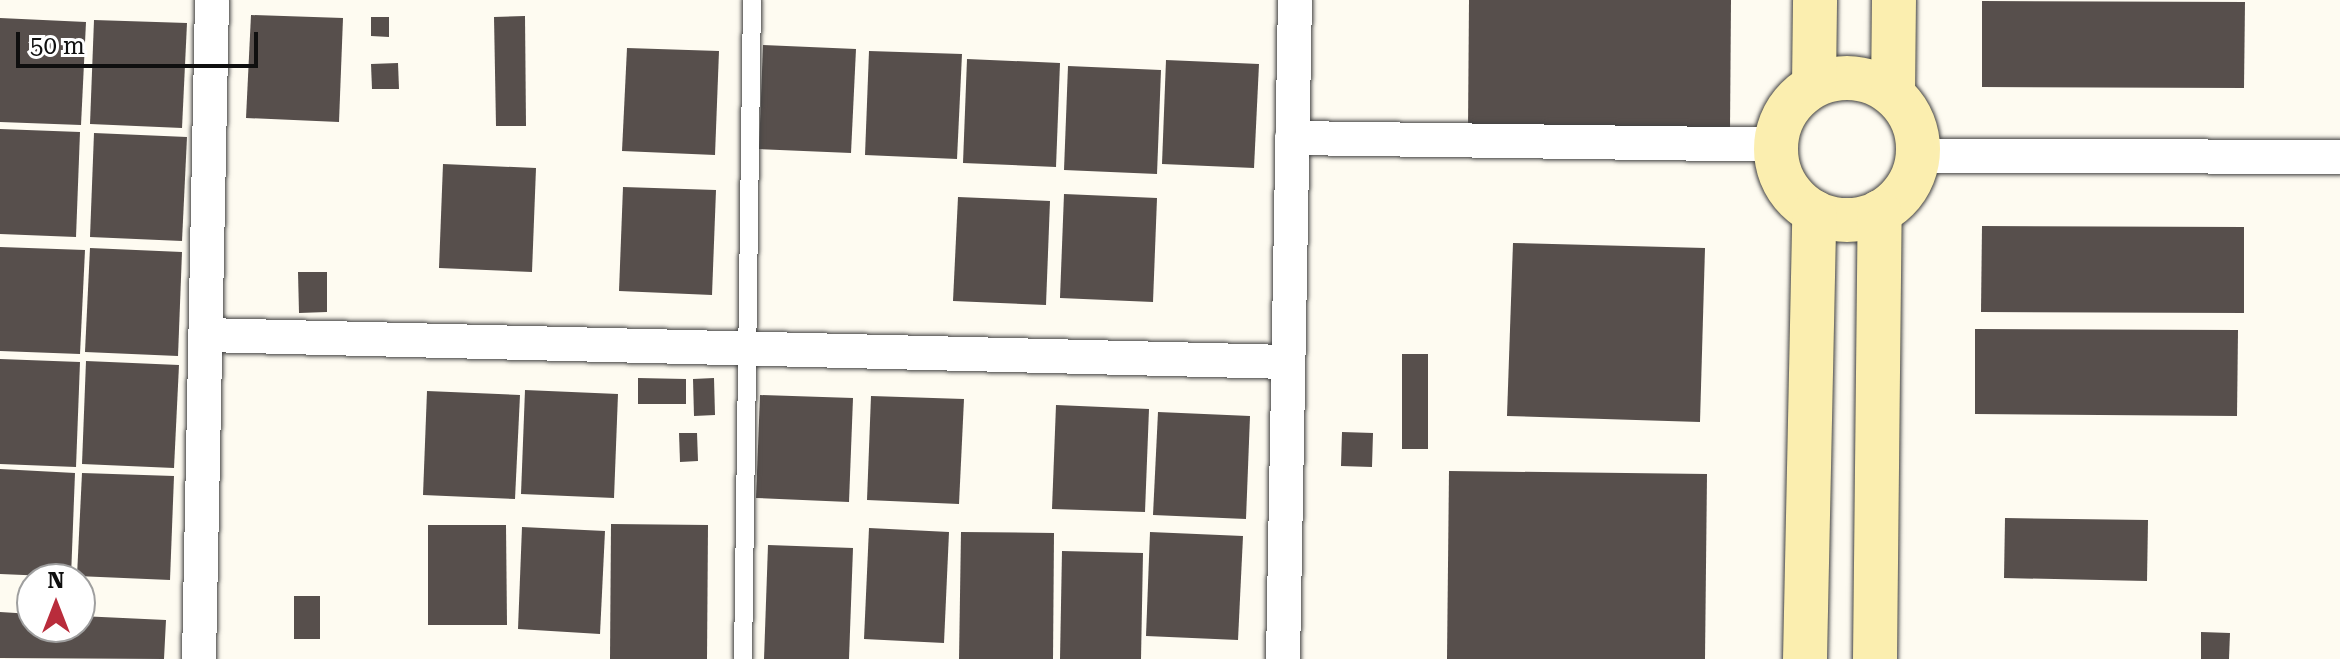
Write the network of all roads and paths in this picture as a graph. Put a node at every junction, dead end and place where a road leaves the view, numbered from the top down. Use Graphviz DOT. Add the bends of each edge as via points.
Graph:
graph roads {
  1 [pos="212,0"];
  2 [pos="752,0"];
  3 [pos="1295,0"];
  4 [pos="1815,0"];
  5 [pos="1894,0"];
  6 [pos="1814,85"];
  7 [pos="1893,94"];
  8 [pos="1292,138"];
  9 [pos="1775,145"];
  10 [pos="1918,156"];
  11 [pos="2340,157"];
  12 [pos="1814,212"];
  13 [pos="1880,212"];
  14 [pos="206,335"];
  15 [pos="747,348"];
  16 [pos="1288,362"];
  17 [pos="199,659"];
  18 [pos="743,659"];
  19 [pos="1283,659"];
  20 [pos="1805,659"];
  21 [pos="1875,659"];
  1 -- 14 [label="street"];
  2 -- 15 [label="lane"];
  3 -- 8 [label="street"];
  4 -- 6 [label="street"];
  5 -- 7 [label="street"];
  6 -- 7 [label="street" via="1868,80"];
  6 -- 9 [label="street" via="1787,111"];
  7 -- 10 [label="street" via="1917,132"];
  8 -- 9 [label="street"];
  8 -- 16 [label="street"];
  9 -- 12 [label="street" via="1785,185"];
  10 -- 11 [label="street"];
  10 -- 13 [label="street" via="1899,197"];
  12 -- 13 [label="street" via="1836,219"];
  12 -- 20 [label="street"];
  13 -- 21 [label="street"];
  14 -- 15 [label="street"];
  14 -- 17 [label="street"];
  15 -- 16 [label="street"];
  15 -- 18 [label="lane"];
  16 -- 19 [label="street"];
}
